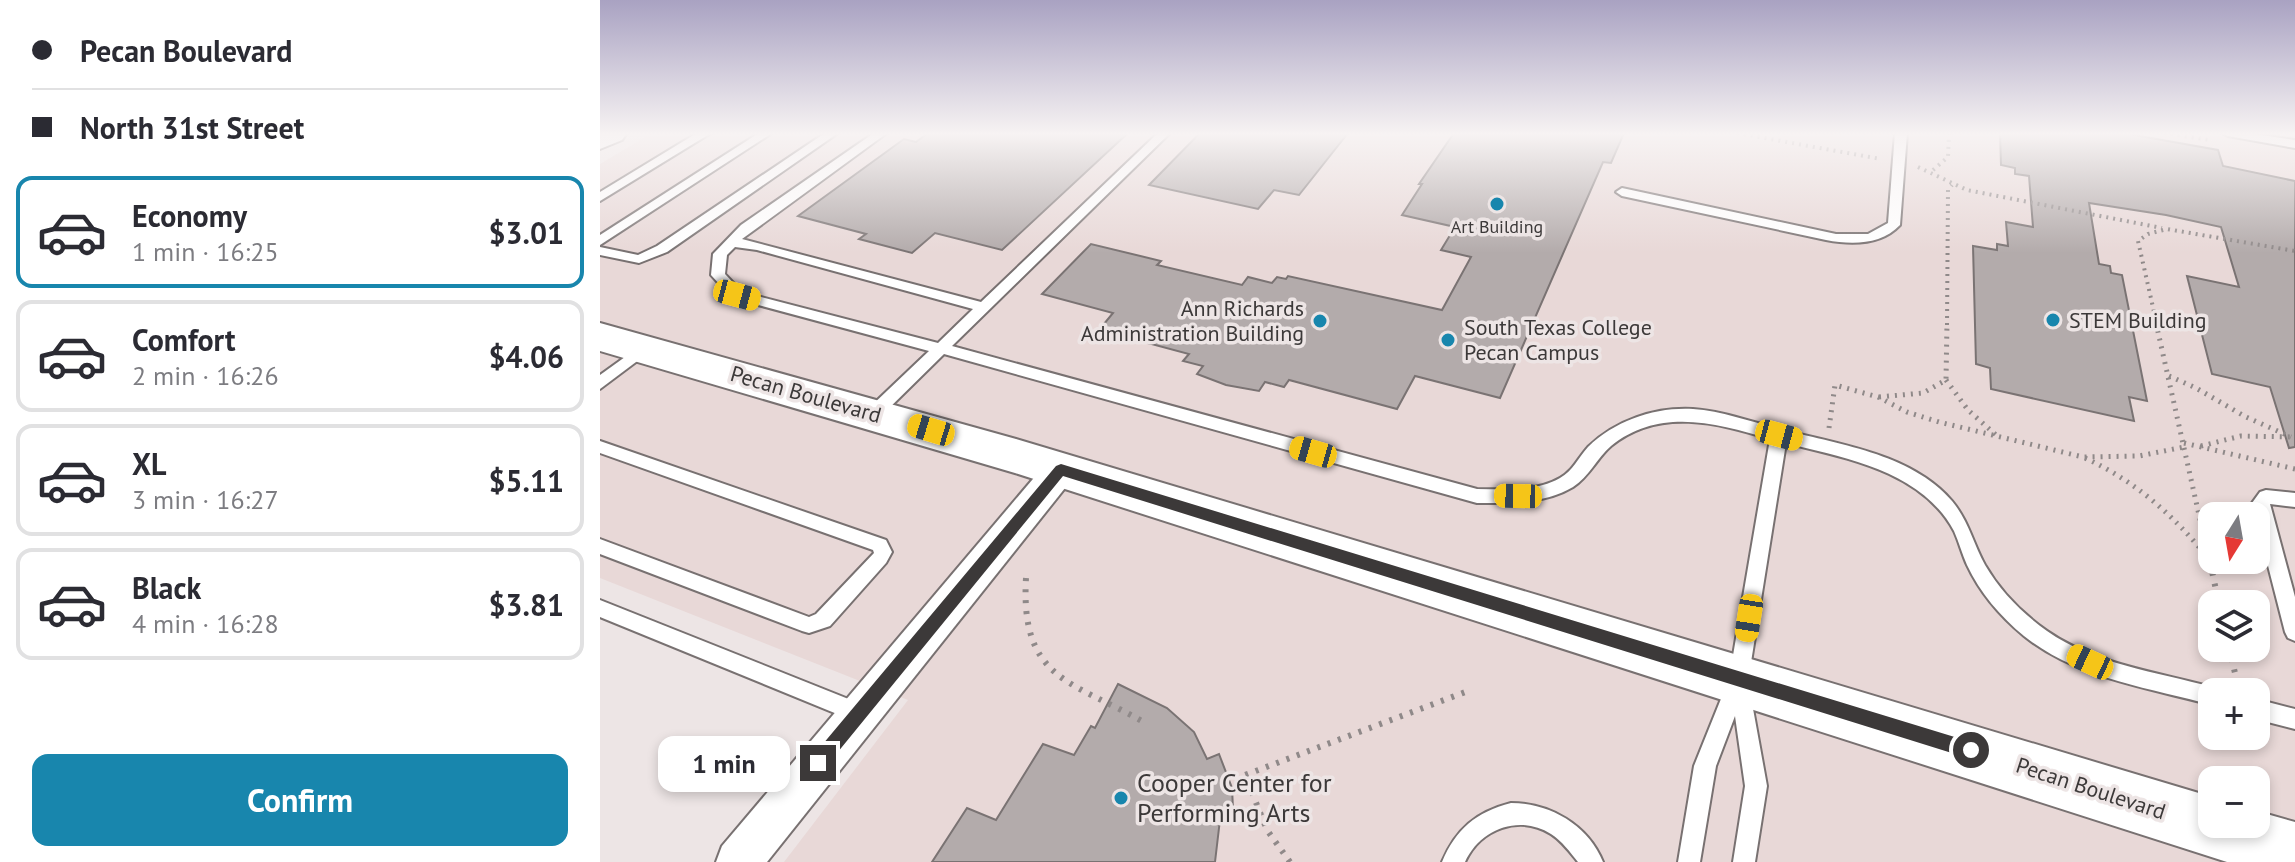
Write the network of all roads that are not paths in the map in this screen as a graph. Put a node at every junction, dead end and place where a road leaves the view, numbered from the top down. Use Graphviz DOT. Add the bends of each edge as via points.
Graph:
graph roads {
  1 [pos="639,173"];
  2 [pos="704,173"];
  3 [pos="792,173"];
  4 [pos="806,173"];
  5 [pos="1122,173"];
  6 [pos="1898,173"];
  7 [pos="776,189"];
  8 [pos="1622,192"];
  9 [pos="600,197"];
  10 [pos="600,241"];
  11 [pos="732,242"];
  12 [pos="600,251"];
  13 [pos="983,307"];
  14 [pos="600,337"];
  15 [pos="940,348"];
  16 [pos="643,349"];
  17 [pos="600,383"];
  18 [pos="874,413"];
  19 [pos="1779,435"];
  20 [pos="600,447"];
  21 [pos="1061,469"];
  22 [pos="2295,500"];
  23 [pos="600,546"];
  24 [pos="2286,568"];
  25 [pos="600,608"];
  26 [pos="2295,632"];
  27 [pos="1739,679"];
  28 [pos="2198,692"];
  29 [pos="859,713"];
  30 [pos="2270,713"];
  31 [pos="2295,719"];
  32 [pos="2295,853"];
  33 [pos="738,862"];
  34 [pos="1453,862"];
  35 [pos="1592,862"];
  36 [pos="1689,862"];
  37 [pos="1744,862"];
  1 -- 9 [label="lane"];
  2 -- 10 [label="lane"];
  3 -- 7 [label="lane"];
  4 -- 7 [label="lane"];
  5 -- 13 [label="lane"];
  6 -- 8 [label="lane" via="1894,225 1869,239 1851,241"];
  7 -- 11 [label="lane"];
  7 -- 12 [label="lane" via="650,255 628,259"];
  11 -- 13 [label="lane"];
  11 -- 15 [label="lane" via="720,254 718,275 737,295"];
  13 -- 15 [label="lane"];
  14 -- 16 [label="main road, Pecan Boulevard"];
  15 -- 18 [label="lane"];
  15 -- 19 [label="lane" via="1477,496 1518,496 1575,477 1611,436 1641,419 1710,417"];
  16 -- 17 [label="lane"];
  16 -- 18 [label="main road, Pecan Boulevard"];
  18 -- 21 [label="main road, Pecan Boulevard"];
  19 -- 27 [label="lane"];
  19 -- 28 [label="lane" via="1881,462 1915,479 1959,525 1980,572 2009,609 2049,643 2090,662"];
  20 -- 23 [label="lane" via="880,545 883,552 823,620 809,625"];
  21 -- 27 [label="main road, Pecan Boulevard"];
  21 -- 29 [label="street"];
  22 -- 24 [label="lane" via="2266,497 2261,503"];
  24 -- 26 [label="lane"];
  25 -- 29 [label="lane"];
  27 -- 32 [label="main road, Pecan Boulevard"];
  27 -- 36 [label="lane" via="1705,766"];
  27 -- 37 [label="lane" via="1756,786"];
  29 -- 33 [label="street"];
  30 -- 31 [label="lane"];
  34 -- 35 [label="lane" via="1458,847 1477,827 1500,815 1521,813 1555,824"];
}
